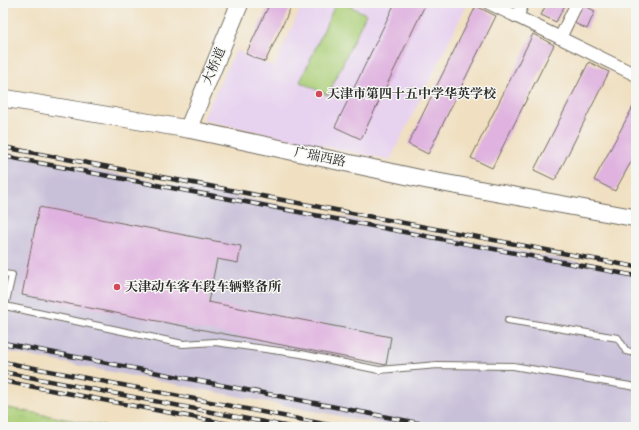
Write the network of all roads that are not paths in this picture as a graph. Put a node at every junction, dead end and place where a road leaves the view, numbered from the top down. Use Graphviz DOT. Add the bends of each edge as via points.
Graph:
graph roads {
  1 [pos="240,3"];
  2 [pos="489,3"];
  3 [pos="523,3"];
  4 [pos="577,3"];
  5 [pos="517,17"];
  6 [pos="560,38"];
  7 [pos="636,75"];
  8 [pos="3,98"];
  9 [pos="188,129"];
  10 [pos="636,218"];
  11 [pos="3,274"];
  12 [pos="508,320"];
  13 [pos="636,353"];
  14 [pos="636,388"];
  1 -- 9 [label="street, 大桥道"];
  2 -- 5 [label="street"];
  3 -- 5 [label="street"];
  4 -- 6 [label="street"];
  5 -- 6 [label="street"];
  6 -- 7 [label="street"];
  8 -- 9 [label="street, 广瑞西路"];
  9 -- 10 [label="street, 广瑞西路" via="427,180"];
  11 -- 14 [label="lane" via="12,276 5,306 183,344 215,342 301,354 379,370 438,365 513,366"];
  12 -- 13 [label="lane" via="618,338 626,351"];
}
